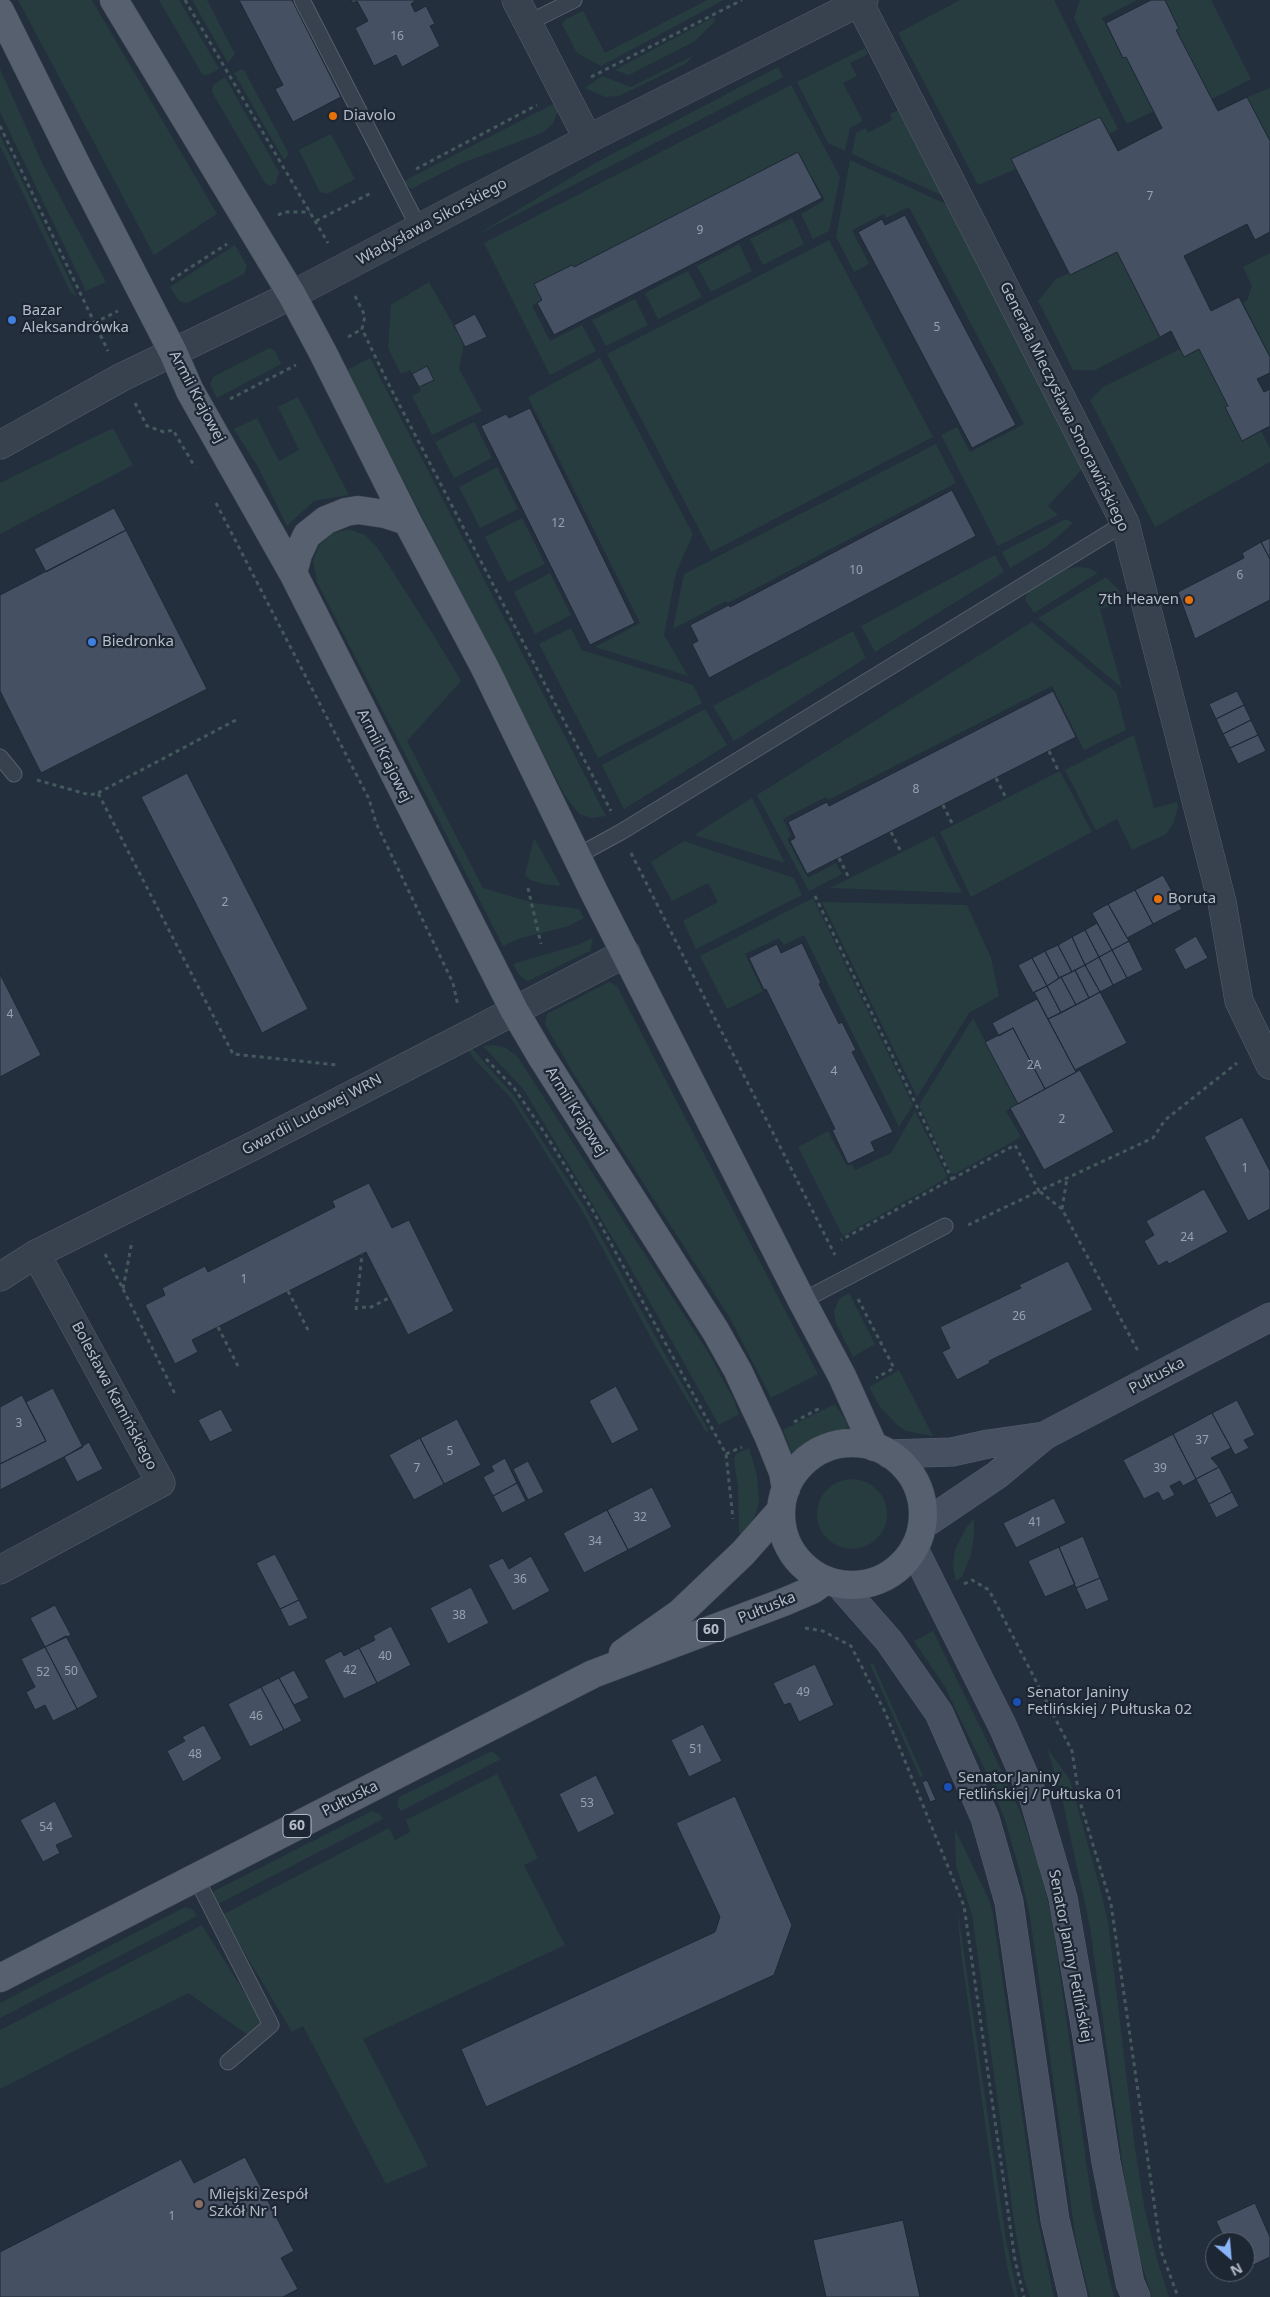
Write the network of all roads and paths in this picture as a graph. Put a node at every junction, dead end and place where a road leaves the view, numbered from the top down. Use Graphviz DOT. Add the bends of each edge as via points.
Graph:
graph roads {
  1 [pos="114,0"];
  2 [pos="186,0"];
  3 [pos="302,0"];
  4 [pos="574,0"];
  5 [pos="742,0"];
  6 [pos="862,1"];
  7 [pos="0,11"];
  8 [pos="522,11"];
  9 [pos="564,91"];
  10 [pos="0,126"];
  11 [pos="588,139"];
  12 [pos="394,181"];
  13 [pos="310,212"];
  14 [pos="316,222"];
  15 [pos="419,228"];
  16 [pos="251,229"];
  17 [pos="342,270"];
  18 [pos="292,295"];
  19 [pos="145,297"];
  20 [pos="94,323"];
  21 [pos="362,329"];
  22 [pos="322,351"];
  23 [pos="173,352"];
  24 [pos="122,377"];
  25 [pos="202,414"];
  26 [pos="173,430"];
  27 [pos="0,445"];
  28 [pos="198,471"];
  29 [pos="212,497"];
  30 [pos="407,521"];
  31 [pos="1125,523"];
  32 [pos="293,573"];
  33 [pos="236,720"];
  34 [pos="1049,751"];
  35 [pos="0,757"];
  36 [pos="1058,770"];
  37 [pos="14,774"];
  38 [pos="996,778"];
  39 [pos="98,793"];
  40 [pos="1005,796"];
  41 [pos="943,805"];
  42 [pos="952,823"];
  43 [pos="621,832"];
  44 [pos="891,832"];
  45 [pos="900,850"];
  46 [pos="577,856"];
  47 [pos="839,858"];
  48 [pos="848,876"];
  49 [pos="528,888"];
  50 [pos="815,896"];
  51 [pos="541,944"];
  52 [pos="626,953"];
  53 [pos="514,1010"];
  54 [pos="469,1033"];
  55 [pos="1265,1056"];
  56 [pos="337,1065"];
  57 [pos="1067,1178"];
  58 [pos="952,1179"];
  59 [pos="1040,1191"];
  60 [pos="1062,1208"];
  61 [pos="945,1226"];
  62 [pos="966,1226"];
  63 [pos="133,1236"];
  64 [pos="840,1240"];
  65 [pos="101,1252"];
  66 [pos="36,1254"];
  67 [pos="362,1254"];
  68 [pos="0,1277"];
  69 [pos="847,1278"];
  70 [pos="123,1289"];
  71 [pos="288,1291"];
  72 [pos="389,1298"];
  73 [pos="802,1301"];
  74 [pos="362,1307"];
  75 [pos="356,1310"];
  76 [pos="1270,1317"];
  77 [pos="218,1326"];
  78 [pos="310,1332"];
  79 [pos="875,1332"];
  80 [pos="1139,1352"];
  81 [pos="238,1366"];
  82 [pos="176,1396"];
  83 [pos="1044,1436"];
  84 [pos="882,1450"];
  85 [pos="784,1500"];
  86 [pos="919,1537"];
  87 [pos="743,1553"];
  88 [pos="0,1570"];
  89 [pos="832,1582"];
  90 [pos="784,1602"];
  91 [pos="593,1674"];
  92 [pos="196,1878"];
  93 [pos="0,1978"];
  94 [pos="228,2062"];
  95 [pos="1024,2297"];
  96 [pos="1073,2297"];
  97 [pos="1136,2297"];
  1 -- 16 [label="main road"];
  2 -- 13 [label="path"];
  3 -- 12 [label="lane"];
  4 -- 8 [label="lane"];
  5 -- 9 [label="path"];
  6 -- 11 [label="street, Władysława Sikorskiego"];
  6 -- 31 [label="street, Generała Mieczysława Smorawińskiego"];
  7 -- 19 [label="main road, Armii Krajowej"];
  8 -- 9 [label="street"];
  9 -- 11 [label="street"];
  9 -- 12 [label="path"];
  10 -- 20 [label="path"];
  11 -- 15 [label="street, Władysława Sikorskiego"];
  12 -- 14 [label="path"];
  12 -- 15 [label="lane"];
  13 -- 14 [label="path"];
  13 -- 16 [label="path" via="285,212"];
  14 -- 17 [label="path"];
  15 -- 17 [label="street, Władysława Sikorskiego"];
  16 -- 18 [label="main road"];
  16 -- 19 [label="path"];
  17 -- 18 [label="street, Władysława Sikorskiego"];
  17 -- 21 [label="path" via="365,316"];
  18 -- 22 [label="main road"];
  18 -- 23 [label="street, Władysława Sikorskiego"];
  19 -- 20 [label="path"];
  19 -- 23 [label="main road, Armii Krajowej"];
  20 -- 24 [label="path"];
  21 -- 22 [label="path"];
  21 -- 43 [label="path"];
  22 -- 25 [label="path"];
  22 -- 30 [label="main road"];
  23 -- 24 [label="street, Władysława Sikorskiego"];
  23 -- 25 [label="main road, Armii Krajowej"];
  24 -- 26 [label="path" via="147,426 164,432"];
  24 -- 27 [label="street, Władysława Sikorskiego"];
  25 -- 26 [label="path"];
  25 -- 32 [label="main road, Armii Krajowej"];
  26 -- 28 [label="path"];
  29 -- 54 [label="path" via="369,799 376,823 453,983 460,1016"];
  30 -- 32 [label="main road" via="358,510 326,520 307,535"];
  30 -- 46 [label="main road" via="485,668"];
  31 -- 43 [label="lane"];
  31 -- 55 [label="street, Generała Mieczysława Smorawińskiego" via="1222,902 1238,1001"];
  32 -- 53 [label="main road, Armii Krajowej"];
  33 -- 39 [label="path"];
  34 -- 36 [label="path"];
  35 -- 37 [label="lane"];
  37 -- 39 [label="path" via="90,795"];
  38 -- 40 [label="path"];
  39 -- 56 [label="path" via="233,1054"];
  41 -- 42 [label="path"];
  43 -- 46 [label="lane"];
  43 -- 69 [label="path"];
  44 -- 45 [label="path"];
  46 -- 52 [label="main road"];
  47 -- 48 [label="path"];
  49 -- 51 [label="path"];
  50 -- 58 [label="path"];
  52 -- 53 [label="street, Gwardii Ludowej WRN"];
  52 -- 73 [label="main road"];
  53 -- 54 [label="street, Gwardii Ludowej WRN"];
  53 -- 85 [label="main road, Armii Krajowej" via="738,1371 783,1472"];
  54 -- 66 [label="street, Gwardii Ludowej WRN"];
  54 -- 87 [label="path" via="483,1056 514,1088 582,1192 726,1454 734,1529"];
  55 -- 57 [label="path" via="1165,1120 1153,1138"];
  57 -- 59 [label="path"];
  57 -- 60 [label="path"];
  58 -- 59 [label="path" via="1015,1145"];
  58 -- 64 [label="path"];
  59 -- 60 [label="path"];
  59 -- 62 [label="path"];
  60 -- 80 [label="path"];
  61 -- 69 [label="lane"];
  63 -- 70 [label="path"];
  65 -- 70 [label="path"];
  66 -- 68 [label="street, Gwardii Ludowej WRN"];
  66 -- 88 [label="street, Bolesława Kamińskiego" via="161,1483"];
  67 -- 75 [label="path"];
  69 -- 73 [label="lane"];
  69 -- 79 [label="path"];
  70 -- 82 [label="path"];
  71 -- 78 [label="path"];
  72 -- 74 [label="path" via="369,1308"];
  73 -- 84 [label="main road"];
  76 -- 83 [label="main road, Pułtuska"];
  77 -- 81 [label="path"];
  83 -- 84 [label="main road, Pułtuska" via="952,1452"];
  83 -- 86 [label="main road, Pułtuska"];
  84 -- 85 [label="main road" via="848,1444 822,1450 795,1473"];
  84 -- 86 [label="main road" via="902,1464 920,1492 923,1508"];
  85 -- 87 [label="main road, Pułtuska / 60"];
  85 -- 89 [label="main road" via="782,1528 788,1545 810,1572"];
  86 -- 89 [label="main road" via="904,1563 890,1575 856,1585"];
  86 -- 97 [label="main road, Senator Janiny Fetlińskiej" via="1034,1796 1062,1898 1106,2162 1130,2282"];
  87 -- 91 [label="main road, Pułtuska / 60" via="680,1613"];
  89 -- 90 [label="main road, Pułtuska / 60"];
  89 -- 96 [label="main road" via="889,1641 939,1713 985,1818 1009,1902 1055,2220"];
  90 -- 91 [label="main road, Pułtuska / 60"];
  90 -- 95 [label="path" via="796,1626 823,1631 851,1646 886,1712 964,1906 1015,2260"];
  91 -- 92 [label="main road, Pułtuska / 60"];
  92 -- 93 [label="main road, Pułtuska / 60"];
  92 -- 94 [label="lane" via="271,2025"];
}
